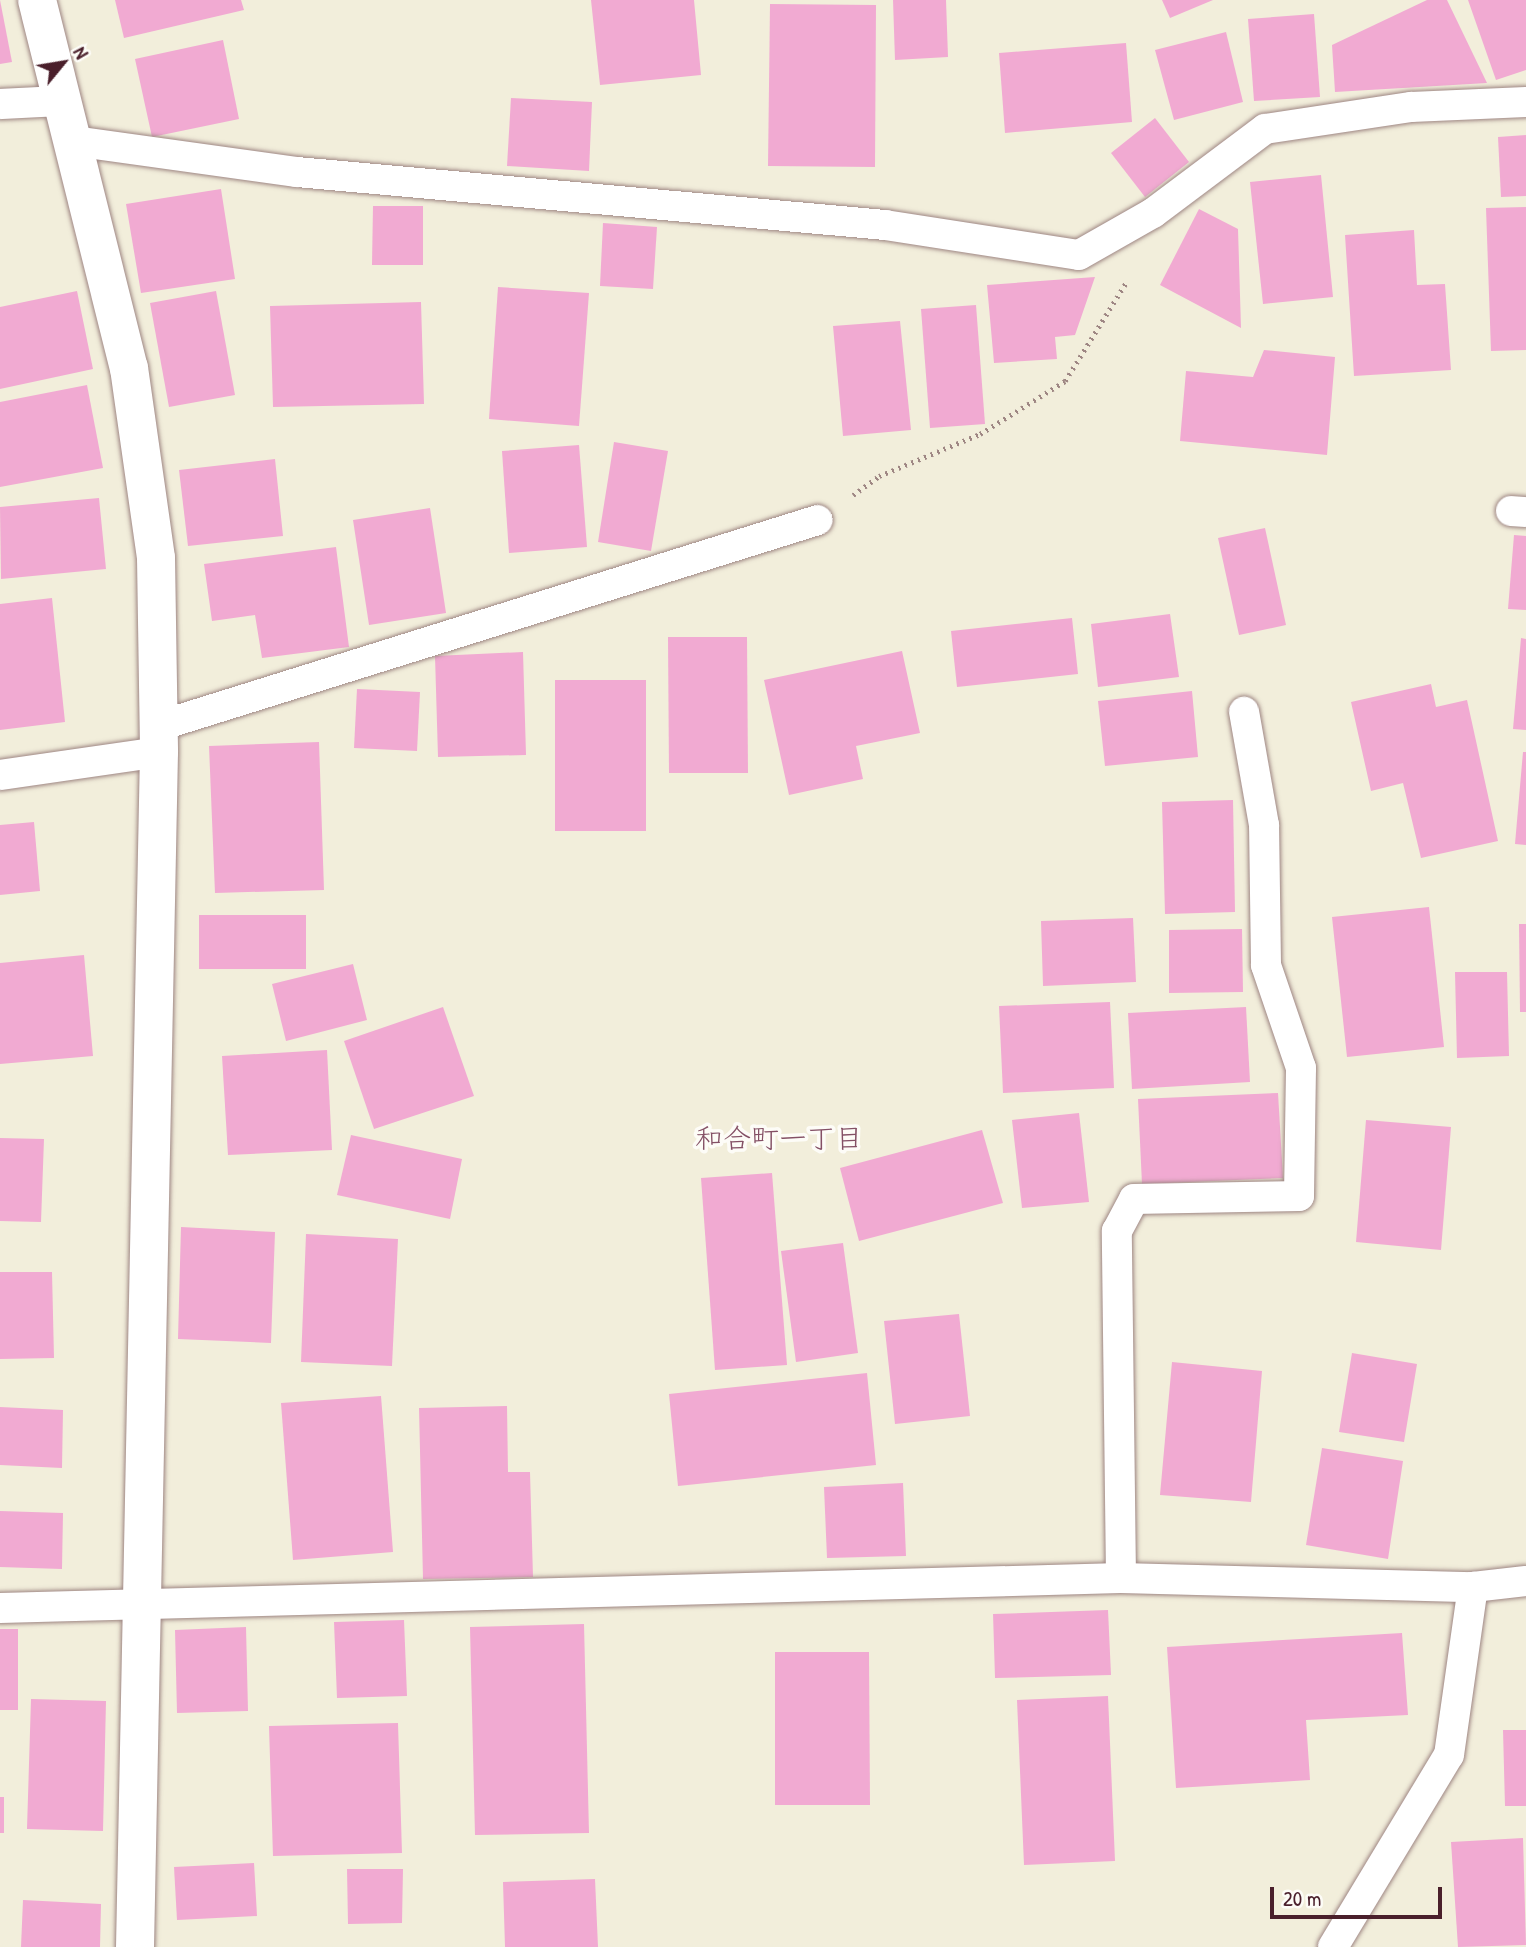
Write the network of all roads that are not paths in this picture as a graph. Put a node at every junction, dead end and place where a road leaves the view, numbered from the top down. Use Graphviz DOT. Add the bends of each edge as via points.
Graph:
graph roads {
  1 [pos="37,0"];
  2 [pos="60,101"];
  3 [pos="1526,102"];
  4 [pos="0,104"];
  5 [pos="73,141"];
  6 [pos="818,520"];
  7 [pos="1244,712"];
  8 [pos="159,739"];
  9 [pos="0,775"];
  10 [pos="1121,1578"];
  11 [pos="1526,1581"];
  12 [pos="1473,1587"];
  13 [pos="141,1605"];
  14 [pos="0,1608"];
  15 [pos="135,1947"];
  16 [pos="1333,1947"];
  1 -- 2 [label="street"];
  2 -- 4 [label="lane"];
  2 -- 5 [label="street"];
  3 -- 5 [label="lane" via="1411,107 1265,129 1153,213 1079,255 872,223 297,172"];
  5 -- 8 [label="street" via="129,368 156,558"];
  6 -- 8 [label="lane"];
  7 -- 10 [label="lane" via="1264,825 1266,965 1301,1068 1299,1196 1133,1199 1117,1230"];
  8 -- 9 [label="lane"];
  8 -- 13 [label="street"];
  10 -- 12 [label="lane"];
  10 -- 13 [label="lane"];
  11 -- 12 [label="lane"];
  12 -- 16 [label="lane" via="1449,1755"];
  13 -- 14 [label="lane"];
  13 -- 15 [label="street"];
}
